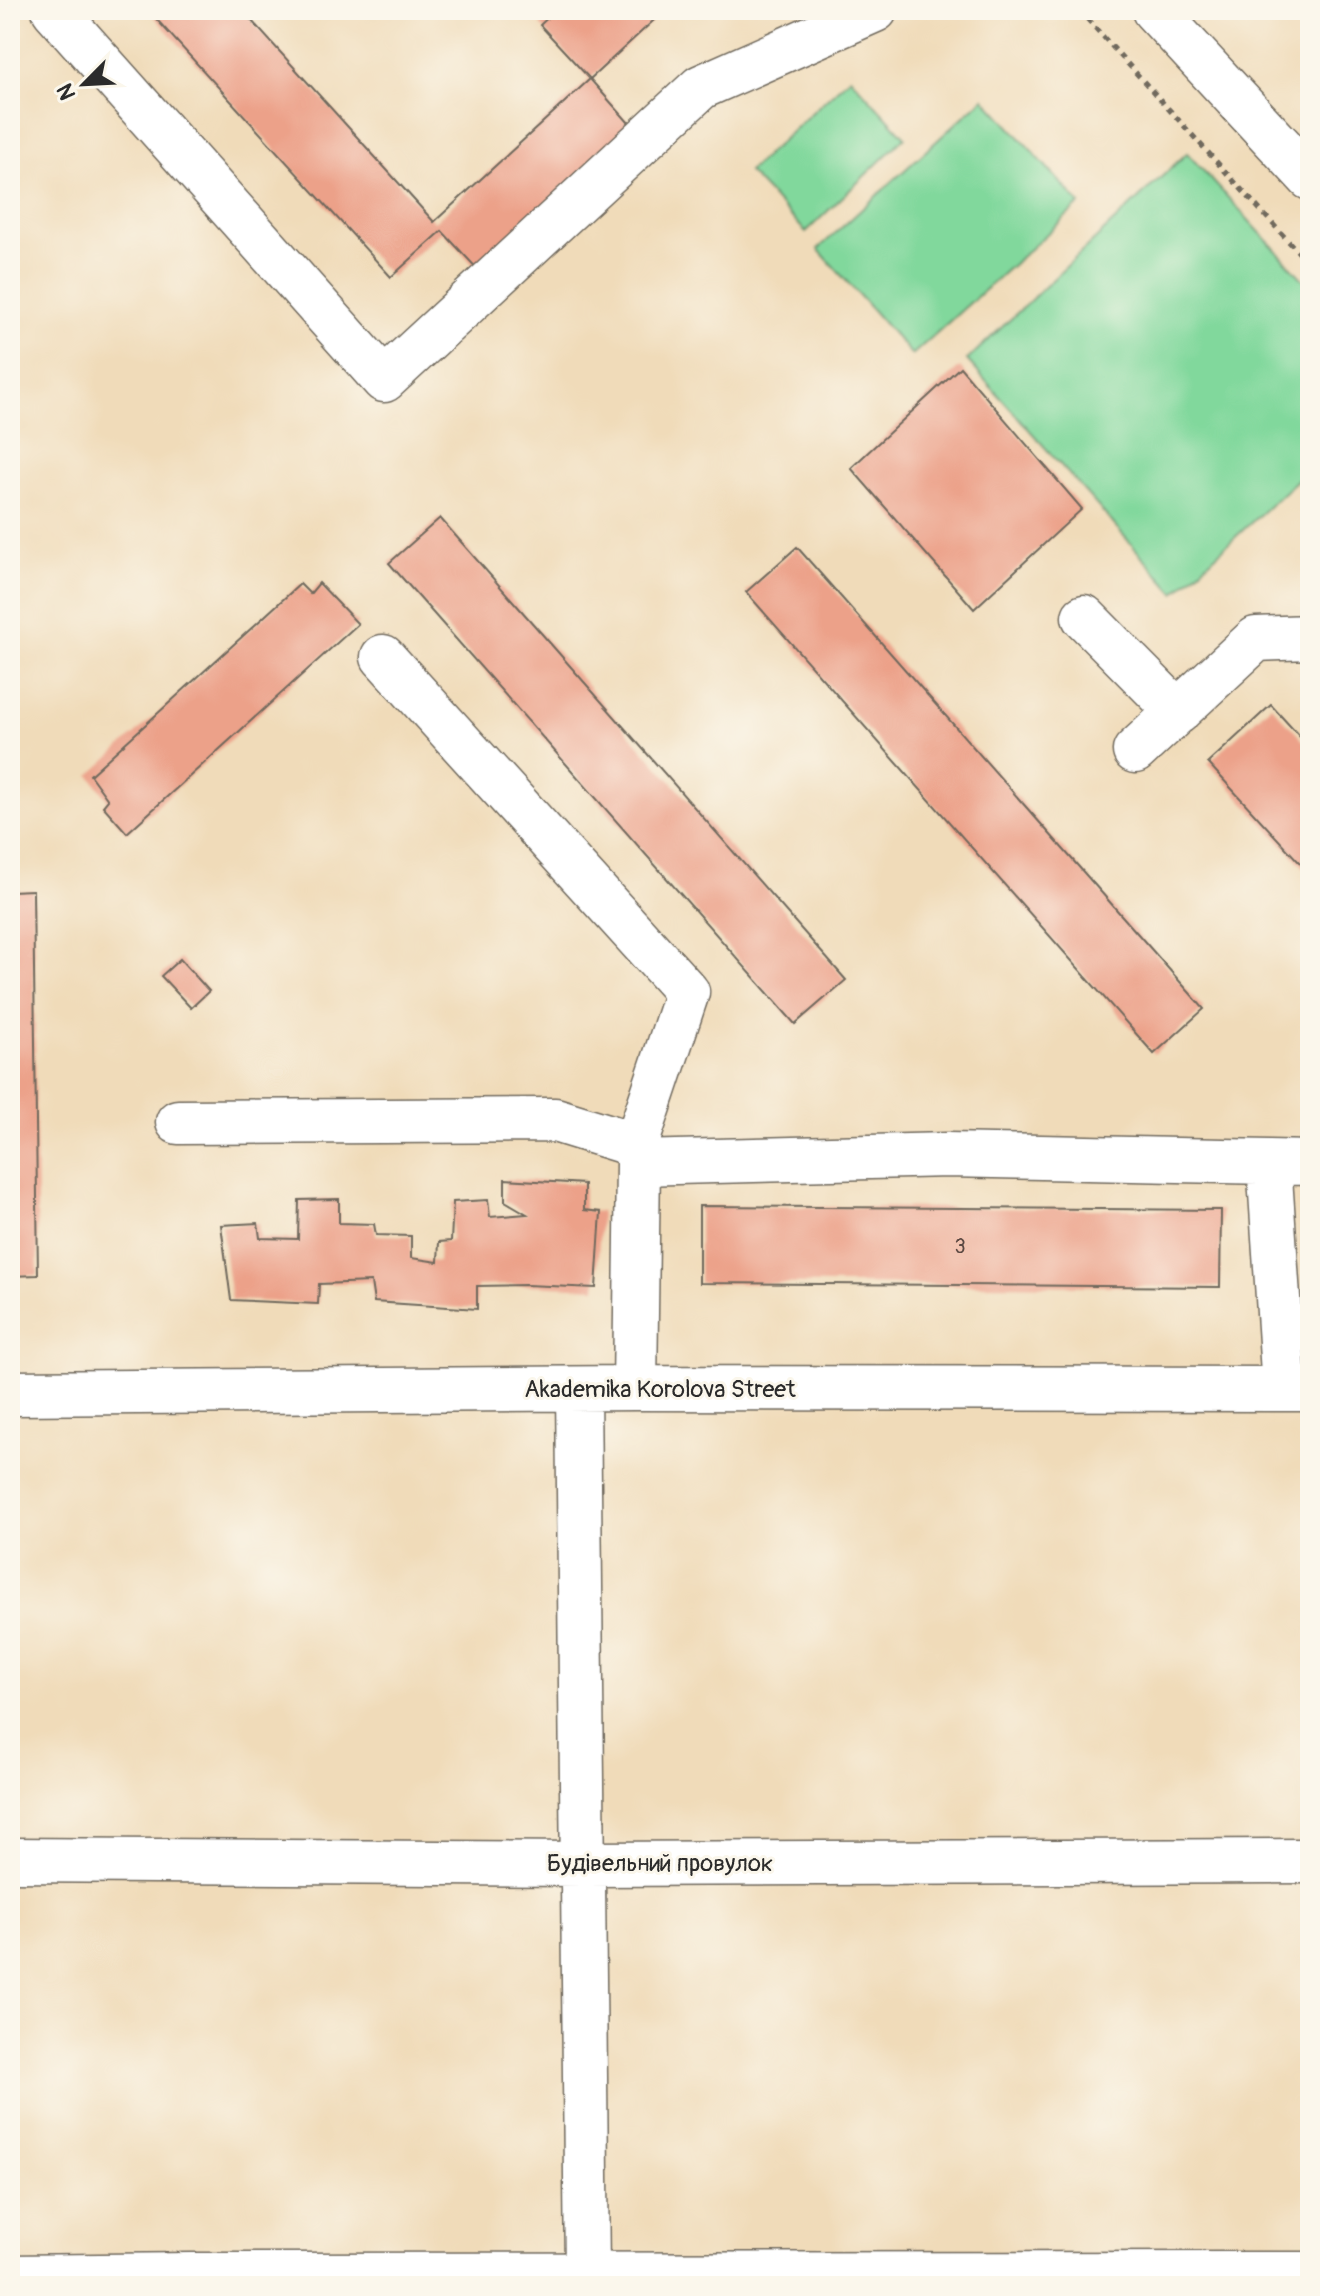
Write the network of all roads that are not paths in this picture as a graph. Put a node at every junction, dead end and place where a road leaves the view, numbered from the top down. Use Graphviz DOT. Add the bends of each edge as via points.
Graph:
graph roads {
  1 [pos="54,10"];
  2 [pos="875,10"];
  3 [pos="1154,10"];
  4 [pos="1310,178"];
  5 [pos="1084,617"];
  6 [pos="1310,637"];
  7 [pos="383,657"];
  8 [pos="1178,712"];
  9 [pos="1135,751"];
  10 [pos="178,1122"];
  11 [pos="637,1154"];
  12 [pos="1290,1163"];
  13 [pos="635,1388"];
  14 [pos="578,1389"];
  15 [pos="1297,1389"];
  16 [pos="10,1393"];
  17 [pos="10,1860"];
  18 [pos="1310,1861"];
  19 [pos="583,1864"];
  20 [pos="587,2274"];
  21 [pos="1310,2274"];
  22 [pos="10,2277"];
  1 -- 2 [label="street" via="384,380 701,87"];
  3 -- 4 [label="street"];
  5 -- 8 [label="street"];
  6 -- 8 [label="street" via="1256,639"];
  7 -- 11 [label="street" via="687,992"];
  8 -- 9 [label="street"];
  10 -- 11 [label="street" via="555,1120"];
  11 -- 12 [label="street"];
  11 -- 13 [label="street"];
  12 -- 15 [label="street"];
  13 -- 14 [label="street, Akademika Korolova Street"];
  13 -- 15 [label="street, Akademika Korolova Street"];
  14 -- 16 [label="street, Akademika Korolova Street"];
  14 -- 19 [label="street"];
  17 -- 19 [label="street, Будівельний провулок"];
  18 -- 19 [label="street, Будівельний провулок"];
  19 -- 20 [label="street"];
  20 -- 21 [label="street"];
  20 -- 22 [label="street"];
}
